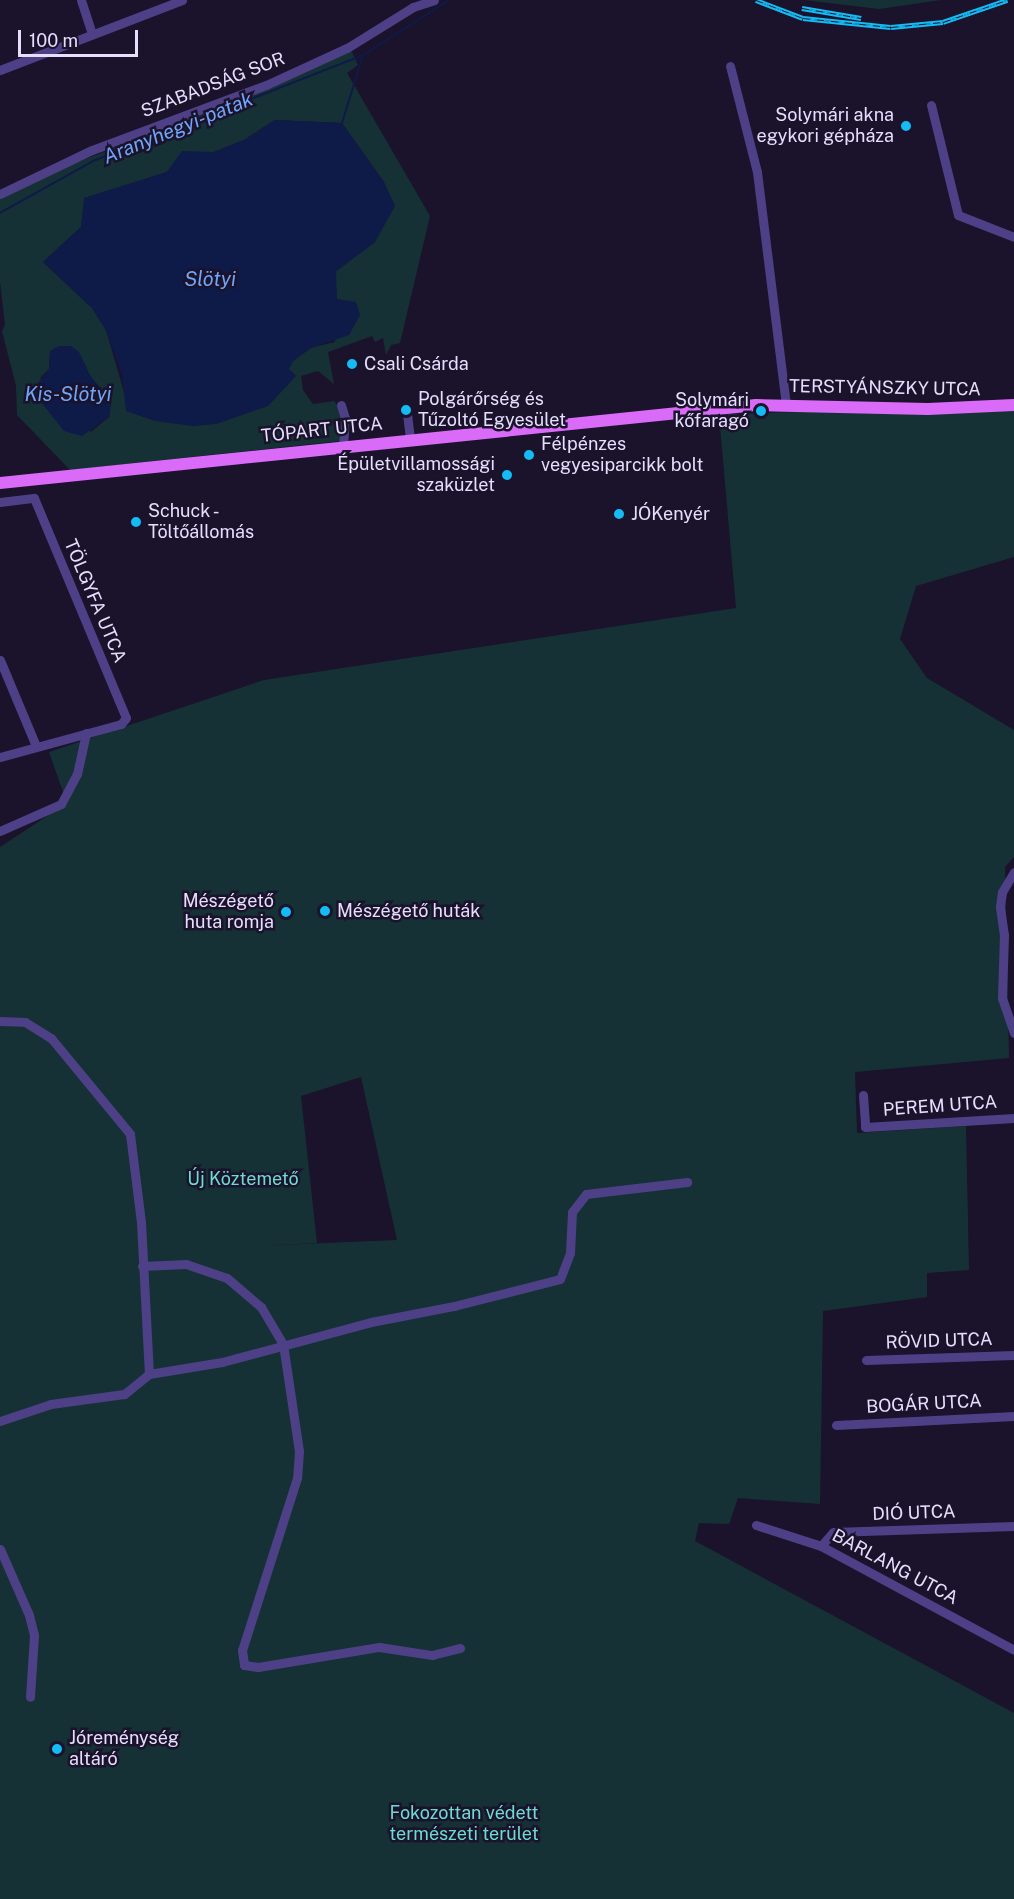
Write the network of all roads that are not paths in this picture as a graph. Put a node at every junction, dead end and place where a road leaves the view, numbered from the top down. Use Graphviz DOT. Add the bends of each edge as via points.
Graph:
graph roads {
  1 [pos="81,0"];
  2 [pos="182,0"];
  3 [pos="434,0"];
  4 [pos="413,4"];
  5 [pos="92,33"];
  6 [pos="730,66"];
  7 [pos="0,70"];
  8 [pos="931,105"];
  9 [pos="0,194"];
  10 [pos="1014,237"];
  11 [pos="341,405"];
  12 [pos="756,405"];
  13 [pos="786,405"];
  14 [pos="1014,405"];
  15 [pos="407,414"];
  16 [pos="410,439"];
  17 [pos="343,446"];
  18 [pos="0,483"];
  19 [pos="0,502"];
  20 [pos="0,660"];
  21 [pos="86,733"];
  22 [pos="36,746"];
  23 [pos="0,757"];
  24 [pos="0,831"];
  25 [pos="1014,872"];
  26 [pos="1009,935"];
  27 [pos="0,1022"];
  28 [pos="1014,1034"];
  29 [pos="863,1095"];
  30 [pos="1014,1118"];
  31 [pos="687,1182"];
  32 [pos="142,1266"];
  33 [pos="283,1344"];
  34 [pos="1014,1355"];
  35 [pos="866,1360"];
  36 [pos="149,1374"];
  37 [pos="1014,1416"];
  38 [pos="0,1421"];
  39 [pos="836,1425"];
  40 [pos="756,1526"];
  41 [pos="1014,1526"];
  42 [pos="821,1546"];
  43 [pos="0,1549"];
  44 [pos="460,1648"];
  45 [pos="1014,1650"];
  46 [pos="30,1697"];
  1 -- 5 [label="street"];
  2 -- 5 [label="street"];
  3 -- 4 [label="street, SZABADSÁG SOR"];
  4 -- 9 [label="street, SZABADSÁG SOR" via="347,48 286,76 92,150"];
  5 -- 7 [label="street"];
  6 -- 13 [label="street" via="757,172"];
  8 -- 10 [label="street" via="958,216"];
  11 -- 17 [label="street" via="345,417"];
  12 -- 13 [label="main road, TERSTYÁNSZKY UTCA"];
  12 -- 16 [label="main road, TÓPART UTCA"];
  13 -- 14 [label="main road, TERSTYÁNSZKY UTCA" via="928,409"];
  15 -- 16 [label="street"];
  16 -- 17 [label="main road, TÓPART UTCA"];
  17 -- 18 [label="main road, TÓPART UTCA"];
  19 -- 21 [label="street, TÖLGYFA UTCA" via="34,498 126,718 121,724"];
  20 -- 22 [label="street"];
  21 -- 22 [label="street"];
  21 -- 24 [label="street" via="77,774 61,804"];
  22 -- 23 [label="street"];
  25 -- 26 [label="street" via="1002,892"];
  26 -- 28 [label="street" via="1002,998"];
  27 -- 32 [label="street" via="25,1022 51,1038 125,1124 135,1147"];
  29 -- 30 [label="street, PEREM UTCA" via="865,1127"];
  31 -- 33 [label="street" via="586,1194 572,1212 570,1252 560,1279"];
  32 -- 33 [label="street" via="186,1264 226,1278 261,1306"];
  32 -- 36 [label="street"];
  33 -- 36 [label="street" via="222,1362"];
  33 -- 44 [label="street" via="299,1451 297,1478 242,1650 244,1665 258,1667 379,1647 432,1655"];
  34 -- 35 [label="street, RÖVID UTCA"];
  36 -- 38 [label="street" via="129,1392 51,1404"];
  37 -- 39 [label="street, BOGÁR UTCA"];
  40 -- 42 [label="street, BARLANG UTCA"];
  41 -- 42 [label="street, DIÓ UTCA" via="833,1532"];
  42 -- 45 [label="street, BARLANG UTCA"];
  43 -- 46 [label="street" via="34,1635"];
}
